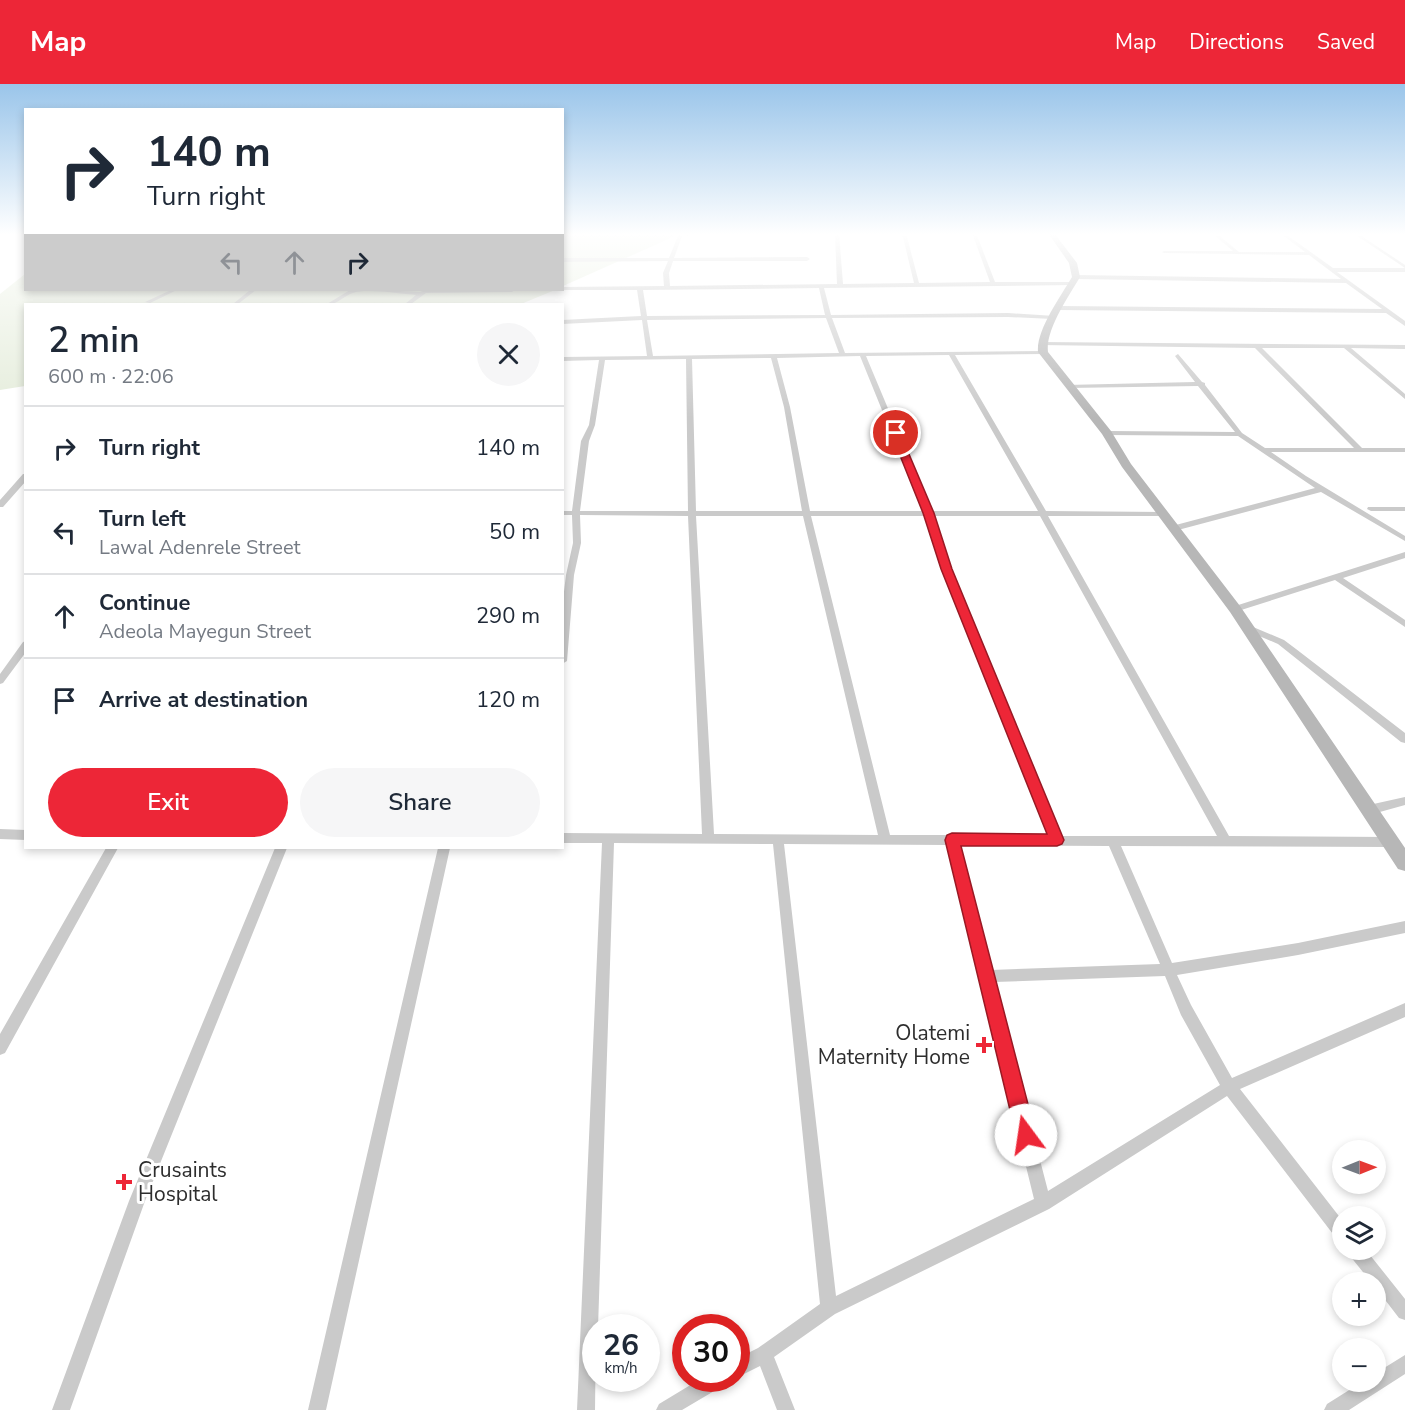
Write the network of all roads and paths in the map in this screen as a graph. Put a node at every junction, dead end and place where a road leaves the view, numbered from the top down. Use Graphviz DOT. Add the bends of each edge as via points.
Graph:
graph roads {
  1 [pos="163,295"];
  2 [pos="345,295"];
  3 [pos="641,295"];
  4 [pos="823,295"];
  5 [pos="1066,295"];
  6 [pos="1366,295"];
  7 [pos="148,302"];
  8 [pos="332,303"];
  9 [pos="1388,311"];
  10 [pos="1056,312"];
  11 [pos="829,317"];
  12 [pos="643,318"];
  13 [pos="564,322"];
  14 [pos="1405,324"];
  15 [pos="1257,346"];
  16 [pos="1346,347"];
  17 [pos="1405,347"];
  18 [pos="1043,348"];
  19 [pos="951,353"];
  20 [pos="842,354"];
  21 [pos="862,354"];
  22 [pos="773,355"];
  23 [pos="689,356"];
  24 [pos="1178,356"];
  25 [pos="650,357"];
  26 [pos="564,359"];
  27 [pos="602,359"];
  28 [pos="1203,384"];
  29 [pos="1068,386"];
  30 [pos="1405,397"];
  31 [pos="1107,433"];
  32 [pos="1240,434"];
  33 [pos="1263,450"];
  34 [pos="1360,450"];
  35 [pos="1405,450"];
  36 [pos="24,478"];
  37 [pos="1322,489"];
  38 [pos="0,505"];
  39 [pos="1371,509"];
  40 [pos="1405,509"];
  41 [pos="806,512"];
  42 [pos="564,513"];
  43 [pos="576,513"];
  44 [pos="692,513"];
  45 [pos="928,513"];
  46 [pos="1042,514"];
  47 [pos="1164,514"];
  48 [pos="1175,528"];
  49 [pos="1405,539"];
  50 [pos="1405,555"];
  51 [pos="1336,578"];
  52 [pos="1235,609"];
  53 [pos="1405,624"];
  54 [pos="1246,627"];
  55 [pos="564,640"];
  56 [pos="24,647"];
  57 [pos="0,681"];
  58 [pos="1405,739"];
  59 [pos="1405,801"];
  60 [pos="1370,810"];
  61 [pos="0,834"];
  62 [pos="24,835"];
  63 [pos="708,837"];
  64 [pos="564,838"];
  65 [pos="778,838"];
  66 [pos="885,838"];
  67 [pos="608,839"];
  68 [pos="952,840"];
  69 [pos="1057,840"];
  70 [pos="1113,841"];
  71 [pos="1226,842"];
  72 [pos="1390,842"];
  73 [pos="111,849"];
  74 [pos="280,849"];
  75 [pos="444,849"];
  76 [pos="1405,863"];
  77 [pos="1405,927"];
  78 [pos="1169,970"];
  79 [pos="986,976"];
  80 [pos="1405,1010"];
  81 [pos="0,1048"];
  82 [pos="1229,1088"];
  83 [pos="1043,1203"];
  84 [pos="1332,1219"];
  85 [pos="1364,1260"];
  86 [pos="829,1308"];
  87 [pos="1405,1312"];
  88 [pos="764,1354"];
  89 [pos="750,1362"];
  90 [pos="1405,1364"];
  91 [pos="696,1392"];
  92 [pos="61,1410"];
  93 [pos="317,1410"];
  94 [pos="586,1410"];
  95 [pos="665,1410"];
  96 [pos="786,1410"];
  97 [pos="1333,1410"];
  1 -- 7 [label="street"];
  2 -- 8 [label="street"];
  3 -- 12 [label="street"];
  4 -- 11 [label="street"];
  5 -- 10 [label="street"];
  6 -- 9 [label="street"];
  9 -- 10 [label="street"];
  9 -- 14 [label="street"];
  10 -- 11 [label="street"];
  10 -- 18 [label="street"];
  11 -- 12 [label="street"];
  11 -- 20 [label="street"];
  12 -- 13 [label="street"];
  12 -- 25 [label="street"];
  15 -- 16 [label="street"];
  15 -- 18 [label="street"];
  15 -- 34 [label="street"];
  16 -- 17 [label="street"];
  16 -- 30 [label="street"];
  18 -- 19 [label="street"];
  18 -- 29 [label="street"];
  19 -- 21 [label="street"];
  19 -- 46 [label="street"];
  20 -- 21 [label="street"];
  20 -- 22 [label="street"];
  21 -- 45 [label="street"];
  22 -- 23 [label="street"];
  22 -- 41 [label="street" via="787,407"];
  23 -- 25 [label="street"];
  23 -- 44 [label="street"];
  24 -- 28 [label="street"];
  25 -- 27 [label="street"];
  26 -- 27 [label="street"];
  27 -- 43 [label="street" via="592,425 585,441"];
  28 -- 29 [label="street"];
  28 -- 32 [label="street"];
  29 -- 31 [label="street"];
  31 -- 32 [label="street"];
  31 -- 47 [label="street"];
  32 -- 33 [label="street"];
  33 -- 34 [label="street"];
  33 -- 37 [label="street"];
  34 -- 35 [label="street"];
  36 -- 38 [label="street"];
  37 -- 48 [label="street"];
  37 -- 49 [label="street"];
  39 -- 40 [label="street"];
  41 -- 44 [label="street"];
  41 -- 45 [label="street"];
  41 -- 66 [label="street"];
  42 -- 43 [label="street"];
  43 -- 44 [label="street"];
  43 -- 55 [label="street" via="577,543"];
  44 -- 63 [label="street"];
  45 -- 46 [label="street"];
  45 -- 69 [label="street"];
  46 -- 47 [label="street"];
  46 -- 71 [label="street"];
  47 -- 48 [label="street"];
  48 -- 52 [label="street"];
  50 -- 51 [label="street"];
  51 -- 52 [label="street"];
  51 -- 53 [label="street"];
  52 -- 54 [label="street"];
  54 -- 58 [label="street" via="1281,642"];
  54 -- 60 [label="street"];
  56 -- 57 [label="street"];
  59 -- 60 [label="street"];
  60 -- 72 [label="street"];
  61 -- 62 [label="street"];
  63 -- 65 [label="street"];
  63 -- 67 [label="street"];
  64 -- 67 [label="street"];
  65 -- 66 [label="street"];
  65 -- 86 [label="street"];
  66 -- 68 [label="street"];
  67 -- 94 [label="street"];
  68 -- 69 [label="street"];
  68 -- 79 [label="street"];
  69 -- 70 [label="street"];
  70 -- 71 [label="street"];
  70 -- 78 [label="street"];
  71 -- 72 [label="street"];
  72 -- 76 [label="street"];
  73 -- 81 [label="street"];
  74 -- 92 [label="street" via="137,1201"];
  75 -- 93 [label="street"];
  77 -- 78 [label="street"];
  78 -- 79 [label="street"];
  78 -- 82 [label="street"];
  79 -- 83 [label="street"];
  80 -- 82 [label="street"];
  82 -- 83 [label="street"];
  82 -- 84 [label="street"];
  83 -- 86 [label="street"];
  85 -- 87 [label="street"];
  86 -- 88 [label="street"];
  88 -- 89 [label="street"];
  88 -- 96 [label="street"];
  90 -- 97 [label="street"];
  91 -- 95 [label="street"];
}
